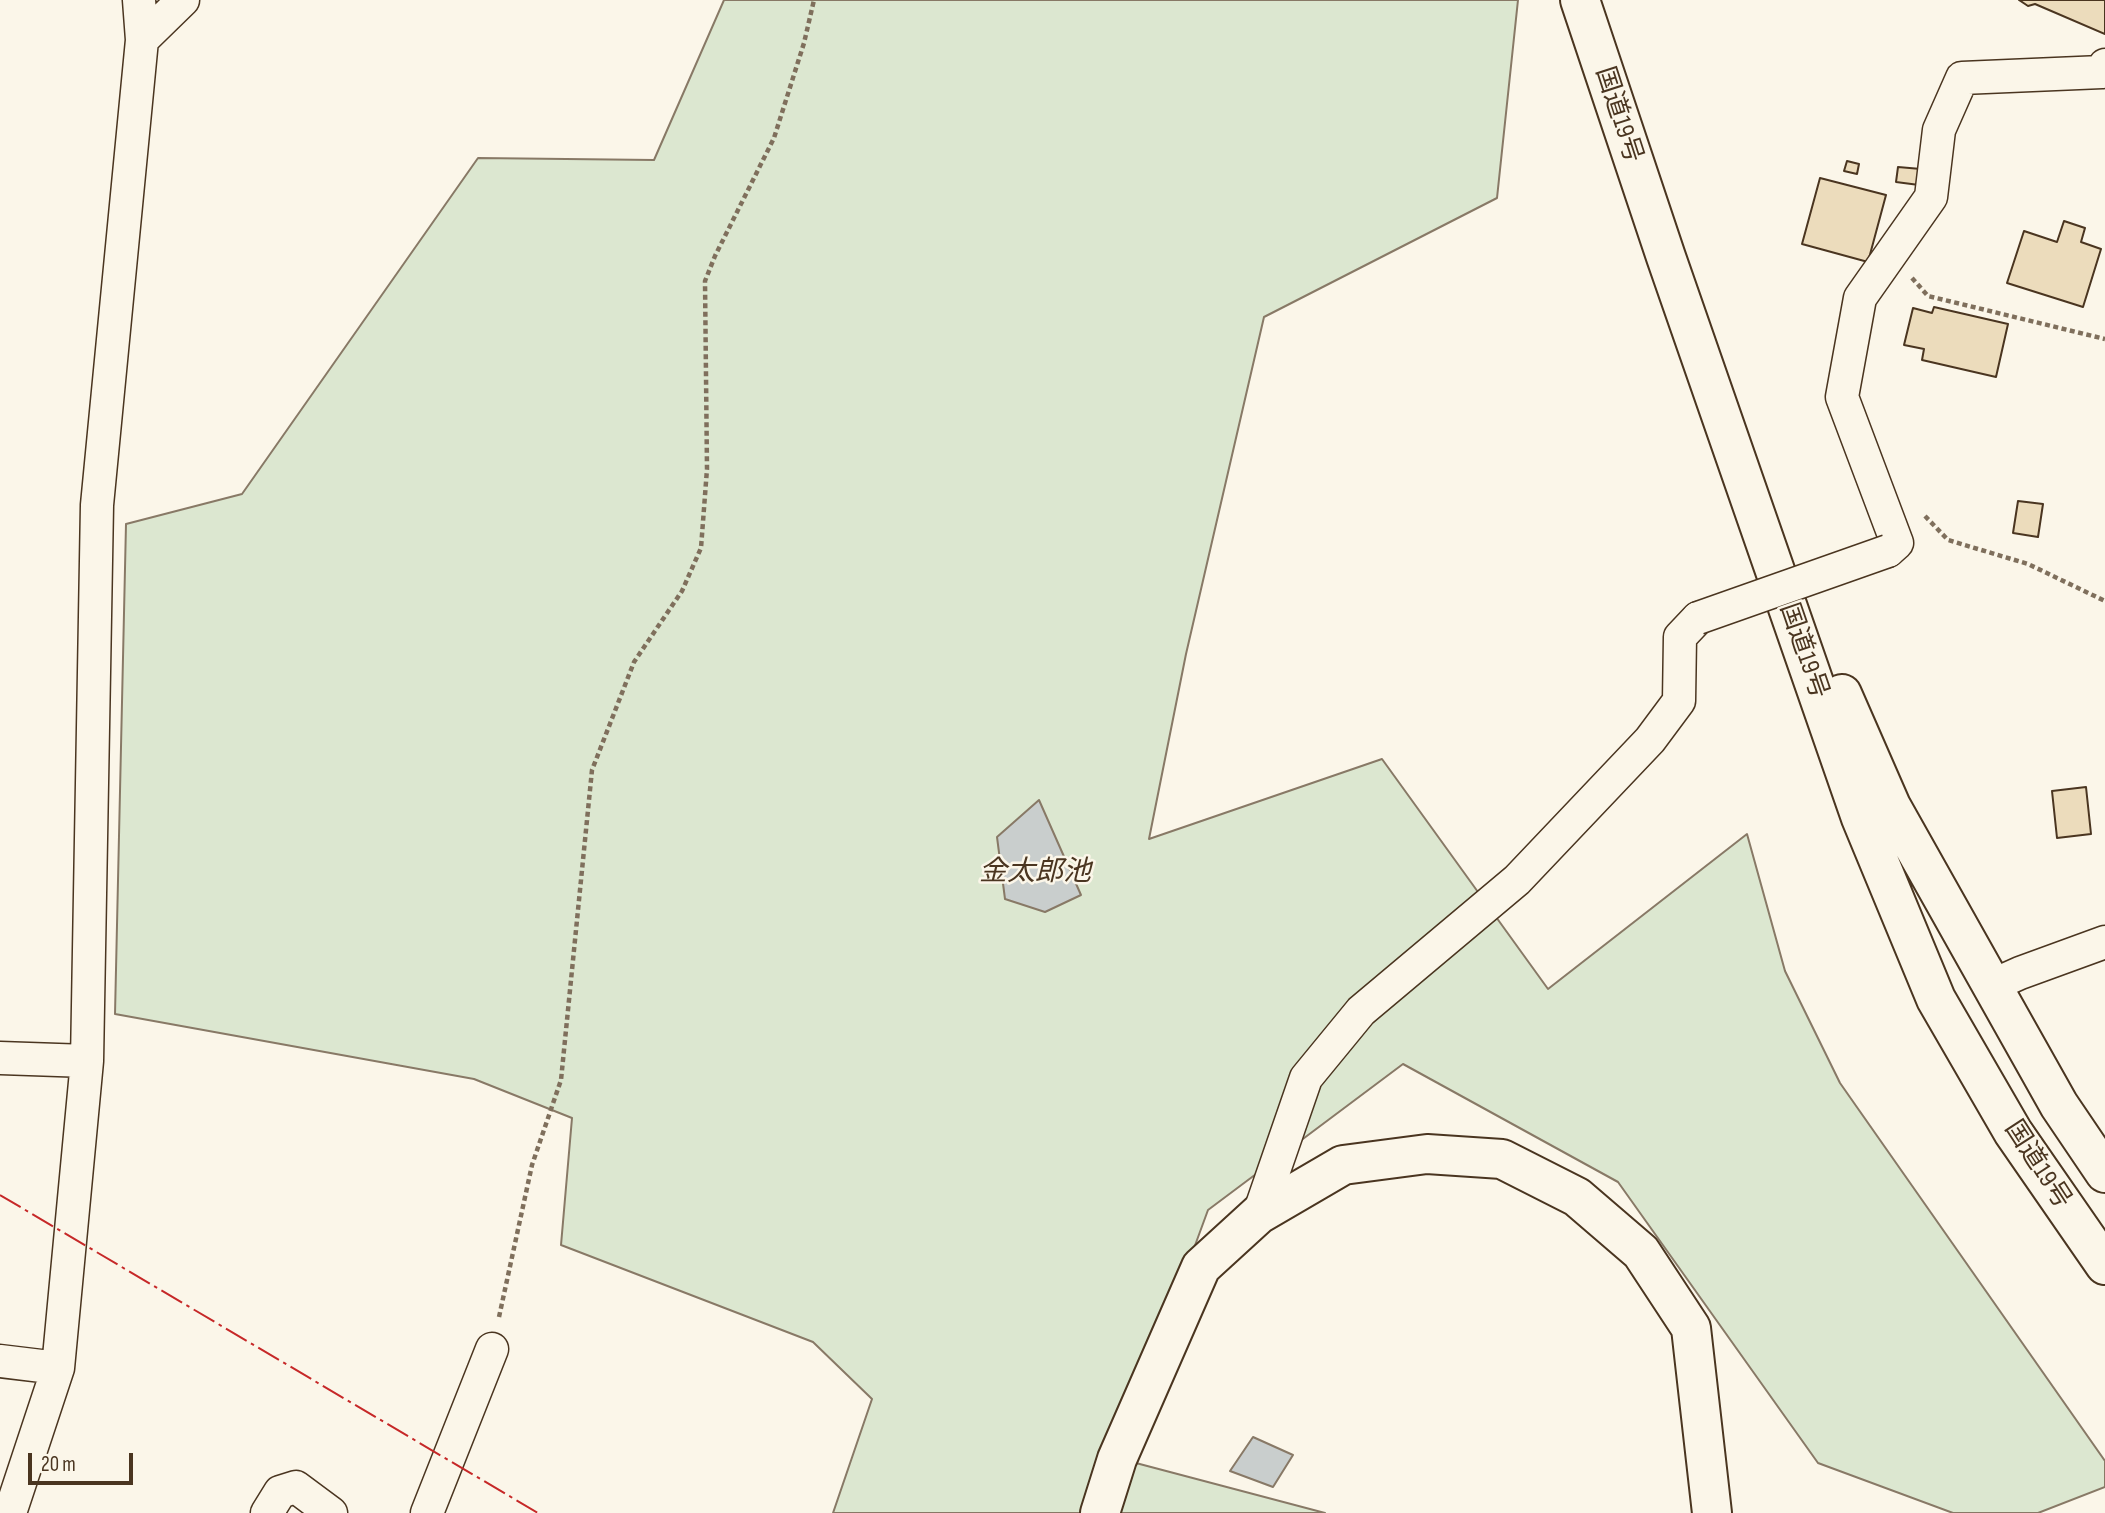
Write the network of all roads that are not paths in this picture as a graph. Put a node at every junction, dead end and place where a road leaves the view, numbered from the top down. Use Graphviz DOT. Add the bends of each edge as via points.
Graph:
graph roads {
  1 [pos="139,0"];
  2 [pos="183,0"];
  3 [pos="1580,0"];
  4 [pos="1599,0"];
  5 [pos="142,40"];
  6 [pos="2105,65"];
  7 [pos="2105,942"];
  8 [pos="1991,986"];
  9 [pos="0,1058"];
  10 [pos="87,1061"];
  11 [pos="2105,1173"];
  12 [pos="1259,1214"];
  13 [pos="2105,1265"];
  14 [pos="492,1349"];
  15 [pos="0,1361"];
  16 [pos="58,1368"];
  17 [pos="10,1513"];
  18 [pos="267,1513"];
  19 [pos="331,1513"];
  20 [pos="427,1513"];
  21 [pos="1100,1513"];
  22 [pos="1712,1513"];
  1 -- 5 [label="street"];
  2 -- 5 [label="street"];
  3 -- 13 [label="main road, 国道19号" via="1861,818 1931,987 2013,1132"];
  4 -- 8 [label="main road, 国道19号" via="1830,668 1891,806"];
  5 -- 10 [label="street" via="97,505"];
  6 -- 12 [label="street, bridge" via="2102,72 1962,78 1939,130 1931,197 1860,298 1842,397 1897,543 1888,551 1698,618 1680,637 1679,701 1650,740 1517,880 1361,1011 1306,1078"];
  7 -- 8 [label="street"];
  8 -- 11 [label="main road, 国道19号" via="2059,1105"];
  9 -- 10 [label="street"];
  10 -- 16 [label="street"];
  12 -- 21 [label="main road" via="1201,1267 1117,1459"];
  12 -- 22 [label="main road" via="1343,1165 1427,1154 1502,1159 1577,1197 1641,1252 1691,1328"];
  14 -- 20 [label="street"];
  15 -- 16 [label="street"];
  16 -- 17 [label="street"];
  18 -- 19 [label="street" via="280,1492 296,1487"];
}
